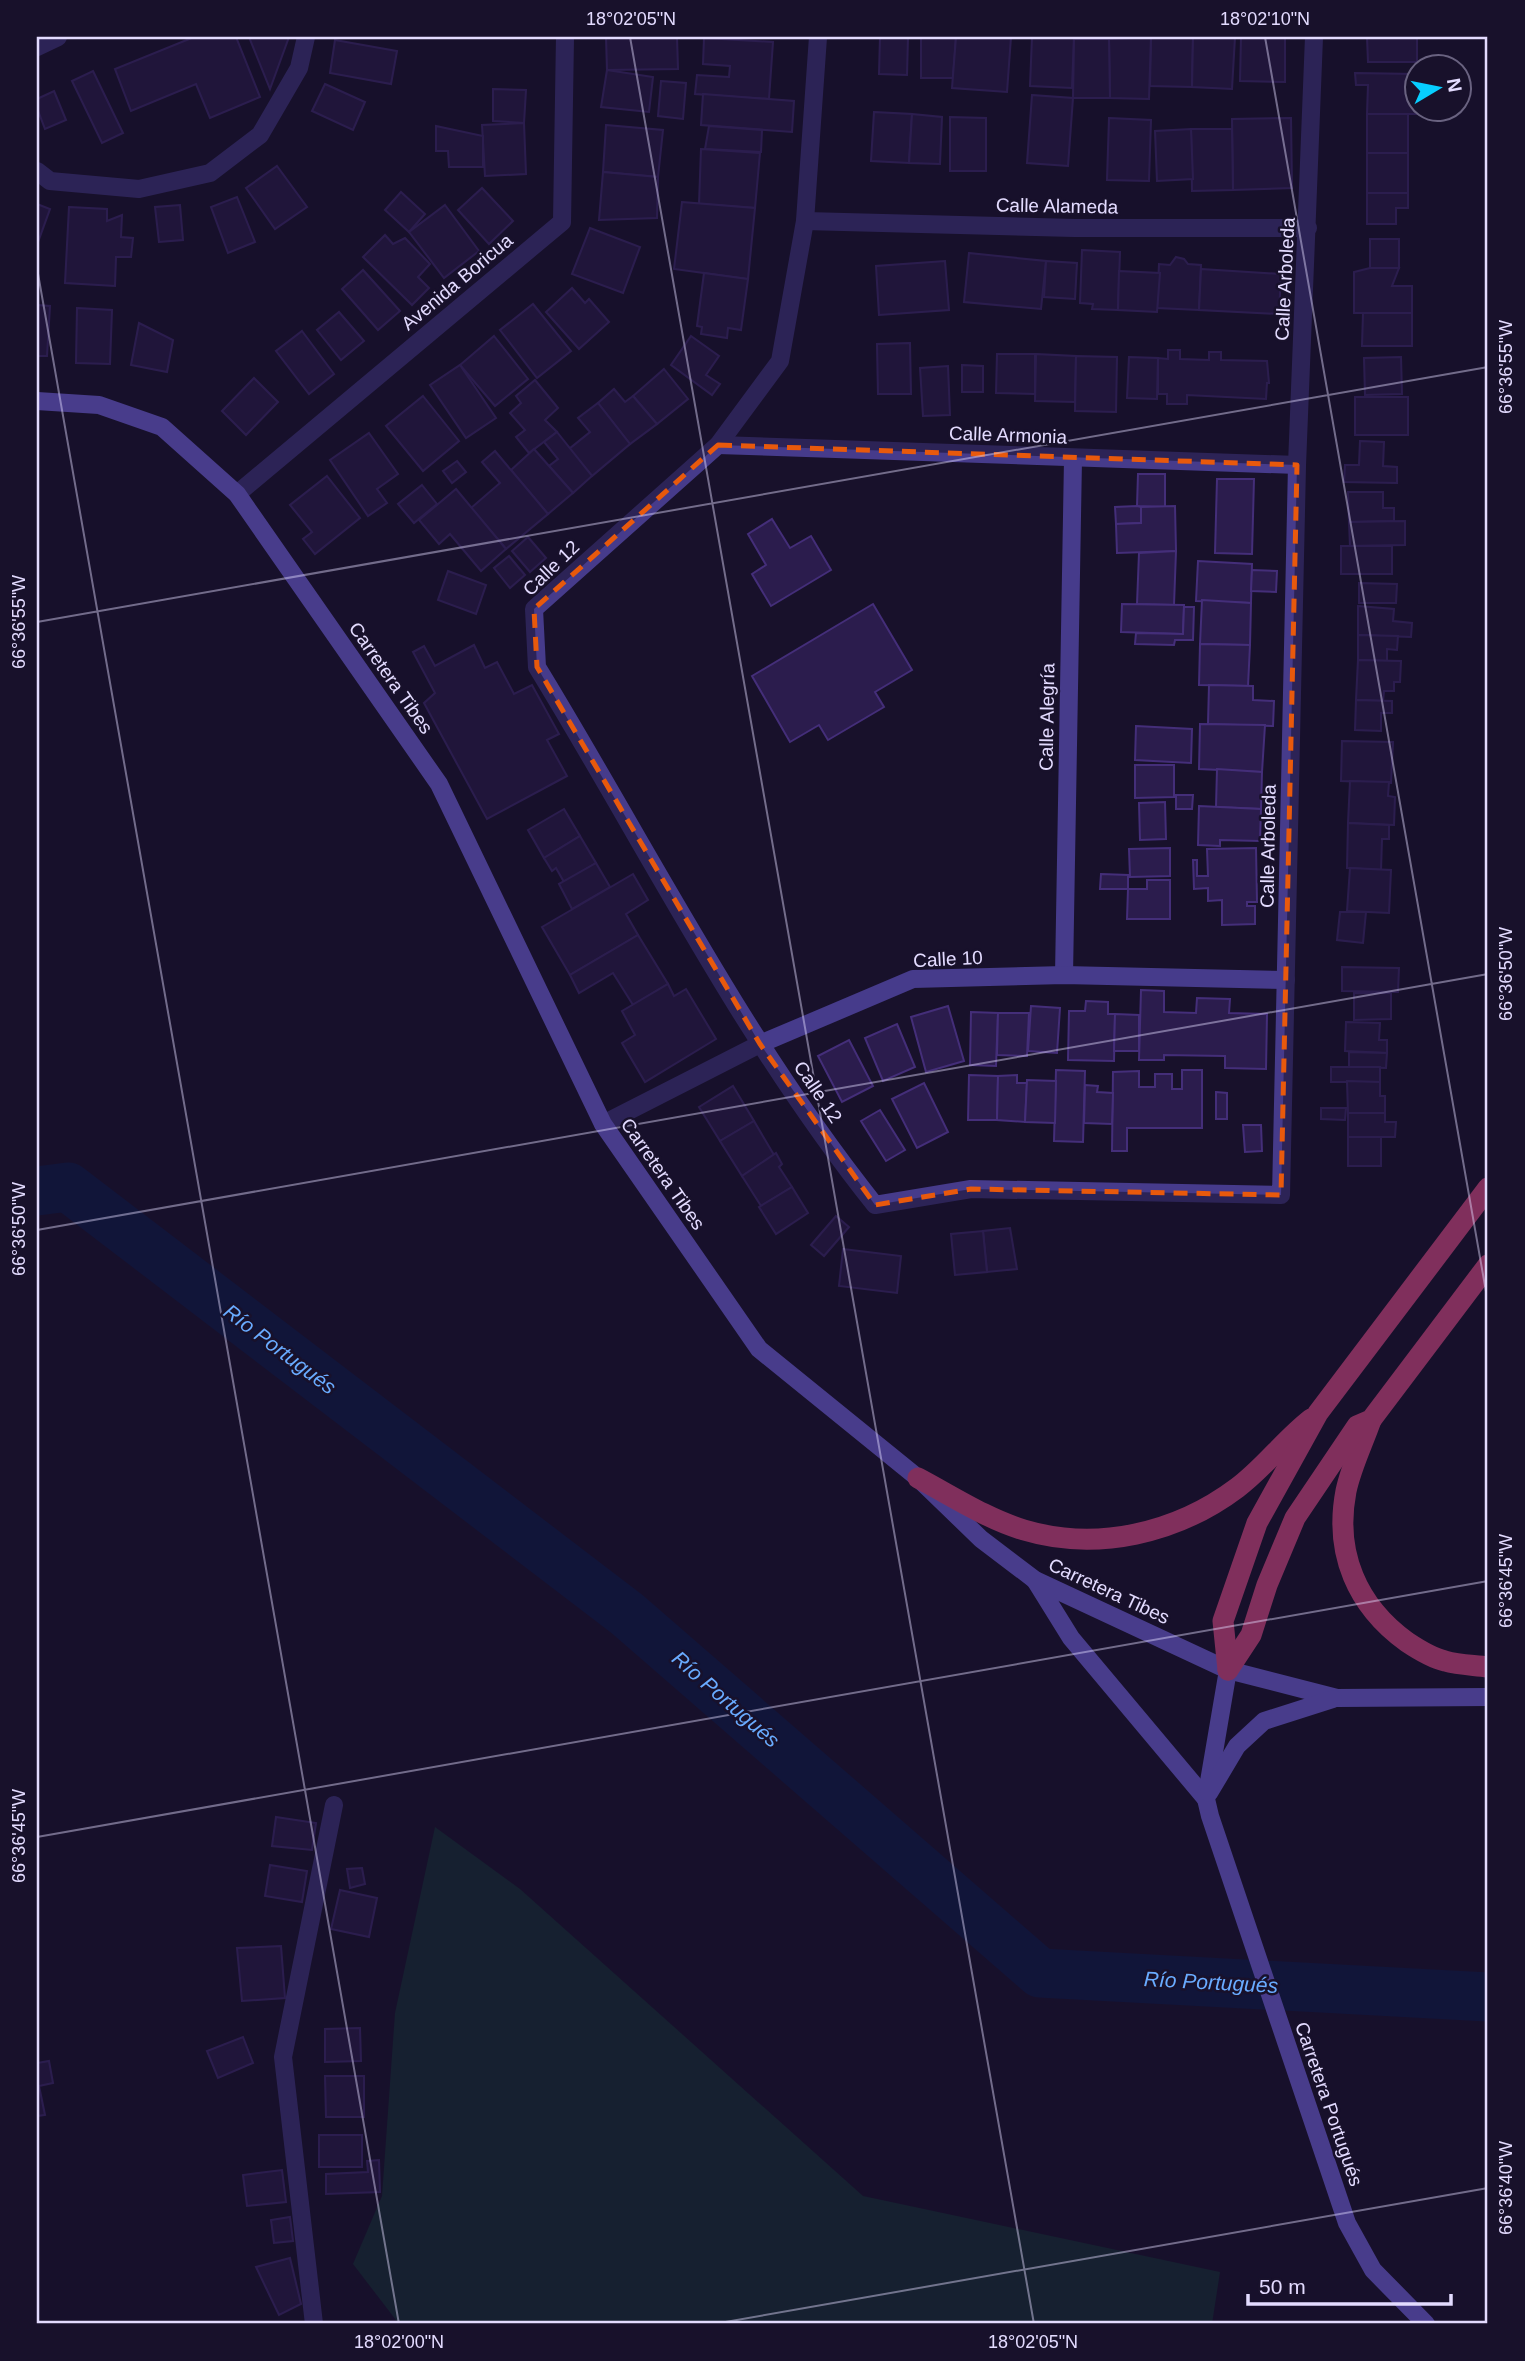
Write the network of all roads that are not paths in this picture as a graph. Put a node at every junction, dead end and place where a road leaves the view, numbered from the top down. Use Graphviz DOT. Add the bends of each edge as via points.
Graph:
graph roads {
  1 [pos="58,37"];
  2 [pos="306,37"];
  3 [pos="565,37"];
  4 [pos="818,37"];
  5 [pos="1314,37"];
  6 [pos="37,47"];
  7 [pos="37,171"];
  8 [pos="805,221"];
  9 [pos="1308,228"];
  10 [pos="37,401"];
  11 [pos="718,445"];
  12 [pos="1073,459"];
  13 [pos="1297,465"];
  14 [pos="237,494"];
  15 [pos="1064,975"];
  16 [pos="1286,980"];
  17 [pos="760,1044"];
  18 [pos="603,1124"];
  19 [pos="841,1163"];
  20 [pos="1488,1188"];
  21 [pos="1488,1265"];
  22 [pos="1318,1413"];
  23 [pos="1371,1420"];
  24 [pos="918,1478"];
  25 [pos="1035,1580"];
  26 [pos="1488,1667"];
  27 [pos="1228,1670"];
  28 [pos="1488,1697"];
  29 [pos="1337,1698"];
  30 [pos="334,1805"];
  31 [pos="1208,1808"];
  32 [pos="314,2324"];
  33 [pos="1426,2324"];
  1 -- 6 [label="street"];
  2 -- 7 [label="street" via="299,68 260,135 210,173 139,189 50,181"];
  3 -- 14 [label="street, Avenida Boricua" via="562,222"];
  4 -- 8 [label="street, Calle 12"];
  5 -- 9 [label="street, Calle Arboleda"];
  8 -- 9 [label="street, Calle Alameda"];
  8 -- 11 [label="street, Calle 12" via="780,361"];
  9 -- 13 [label="street, Calle Arboleda"];
  10 -- 14 [label="street, Carretera Tibes" via="99,405 162,427"];
  11 -- 12 [label="street, Calle Armonia"];
  11 -- 17 [label="street, Calle 12" via="534,609 537,667"];
  12 -- 13 [label="street, Calle Armonia"];
  12 -- 15 [label="street, Calle Alegría"];
  13 -- 16 [label="street, Calle Arboleda"];
  14 -- 18 [label="street, Carretera Tibes" via="439,784"];
  15 -- 16 [label="street, Calle 10"];
  15 -- 17 [label="street, Calle 10" via="913,979"];
  16 -- 19 [label="street, Calle Arboleda" via="1281,1195 971,1189 875,1205"];
  17 -- 18 [label="street, Calle 10"];
  17 -- 19 [label="street, Calle 12"];
  18 -- 24 [label="street, Carretera Tibes" via="759,1349"];
  20 -- 22 [label="highway"];
  21 -- 23 [label="highway"];
  22 -- 24 [label="highway" via="1216,1503 1189,1518 1139,1534 1050,1537 1021,1529"];
  22 -- 27 [label="highway" via="1257,1523 1236,1576 1223,1621"];
  23 -- 26 [label="highway" via="1346,1489 1343,1518 1352,1576 1361,1596 1377,1617 1420,1650 1443,1661"];
  23 -- 27 [label="highway" via="1357,1426 1295,1518 1266,1585 1251,1635"];
  24 -- 25 [label="street, Carretera Tibes" via="981,1539"];
  25 -- 27 [label="street, Carretera Tibes"];
  25 -- 31 [label="street" via="1071,1638"];
  27 -- 29 [label="street, Carretera Tibes"];
  27 -- 31 [label="street, Carretera Portugués"];
  28 -- 29 [label="street, Carretera Tibes"];
  29 -- 31 [label="street" via="1264,1721 1237,1745"];
  30 -- 32 [label="street" via="283,2057"];
  31 -- 33 [label="street, Carretera Portugués" via="1347,2223 1373,2270"];
}
